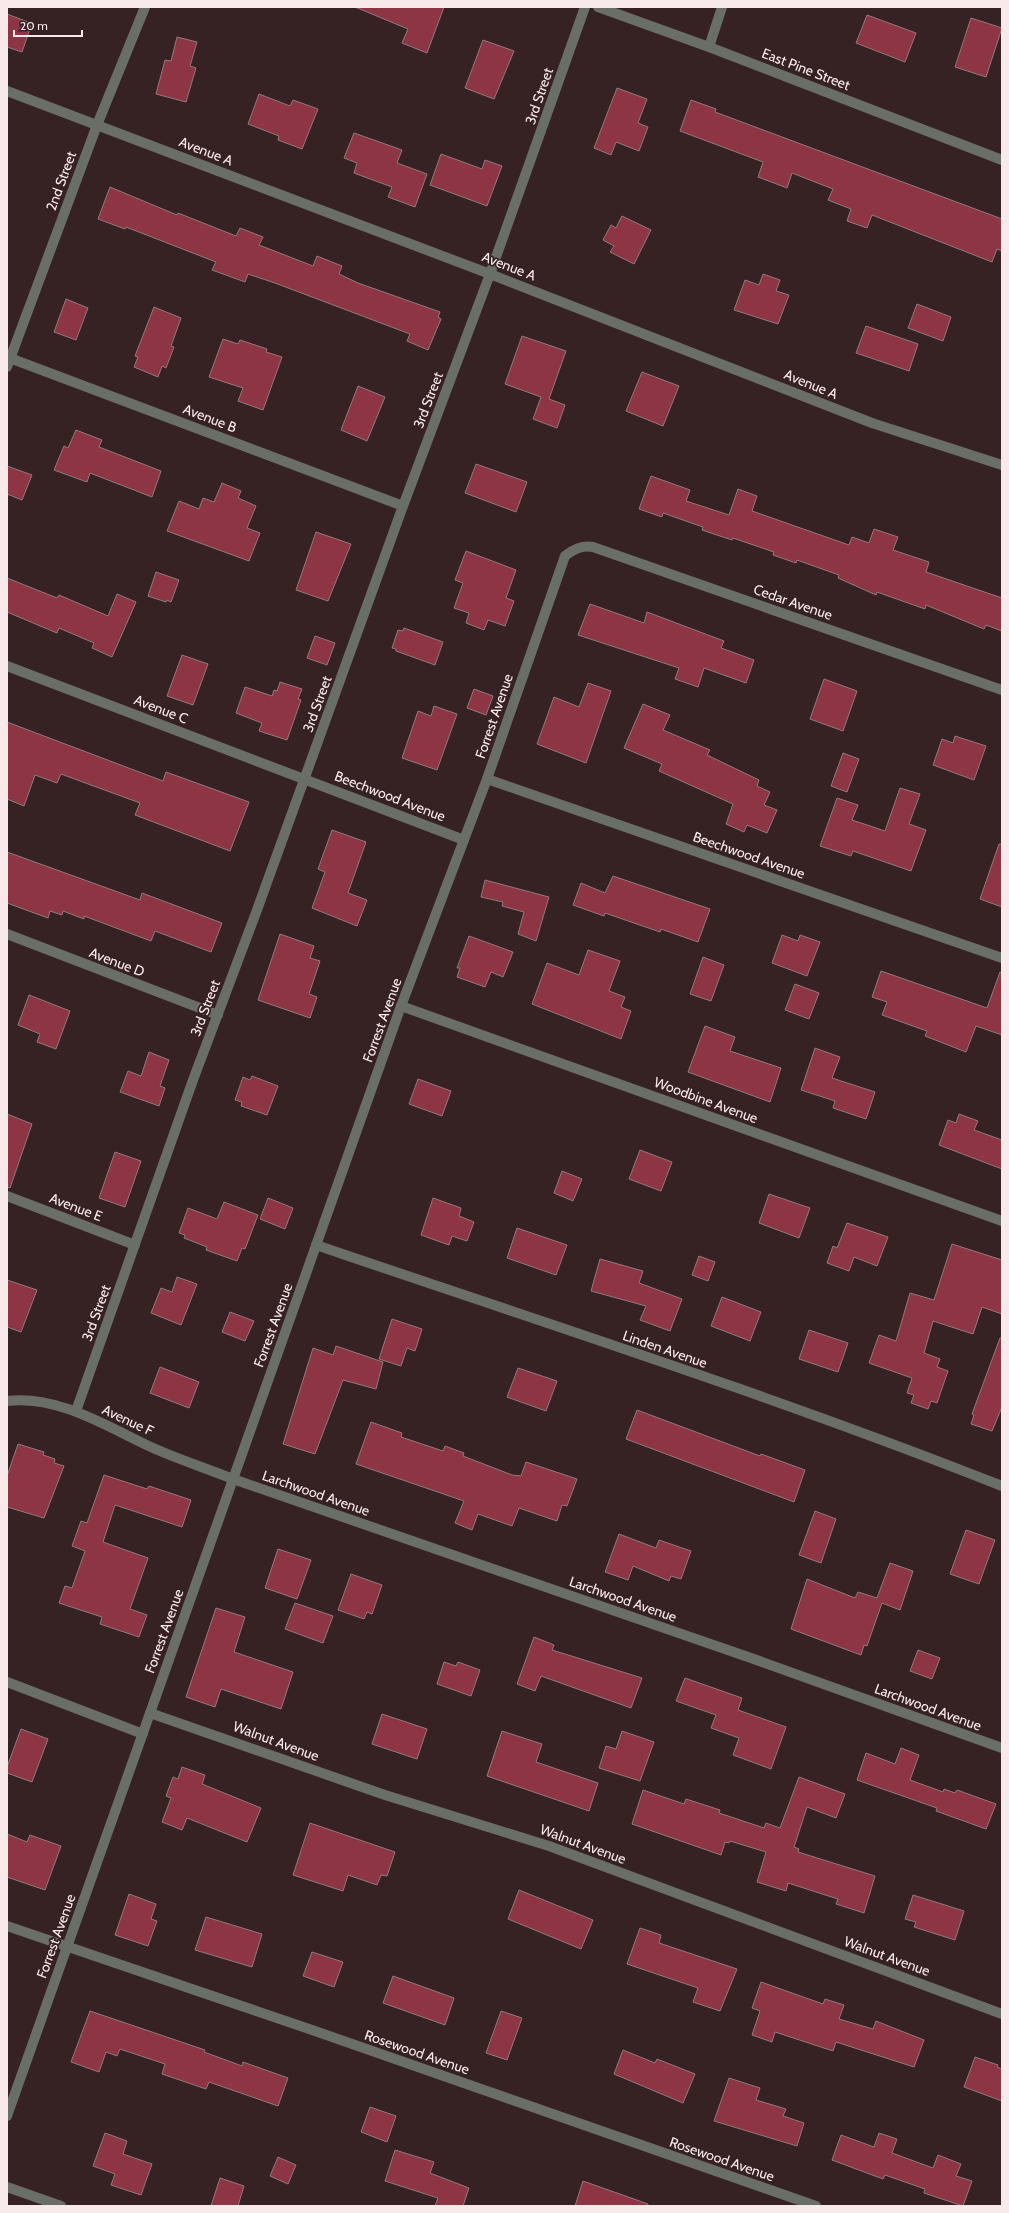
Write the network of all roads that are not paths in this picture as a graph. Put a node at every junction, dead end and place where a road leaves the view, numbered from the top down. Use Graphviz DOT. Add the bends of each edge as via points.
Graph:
graph roads {
  1 [pos="145,7"];
  2 [pos="585,7"];
  3 [pos="598,7"];
  4 [pos="722,7"];
  5 [pos="709,46"];
  6 [pos="7,91"];
  7 [pos="97,125"];
  8 [pos="1002,160"];
  9 [pos="490,274"];
  10 [pos="8,361"];
  11 [pos="1002,465"];
  12 [pos="403,506"];
  13 [pos="574,549"];
  14 [pos="7,666"];
  15 [pos="1002,690"];
  16 [pos="305,778"];
  17 [pos="487,779"];
  18 [pos="464,840"];
  19 [pos="7,934"];
  20 [pos="1002,958"];
  21 [pos="401,1006"];
  22 [pos="218,1015"];
  23 [pos="7,1196"];
  24 [pos="1002,1221"];
  25 [pos="135,1245"];
  26 [pos="316,1245"];
  27 [pos="7,1401"];
  28 [pos="76,1411"];
  29 [pos="233,1479"];
  30 [pos="1002,1486"];
  31 [pos="7,1682"];
  32 [pos="150,1713"];
  33 [pos="143,1734"];
  34 [pos="1002,1748"];
  35 [pos="7,1926"];
  36 [pos="67,1946"];
  37 [pos="1002,2014"];
  38 [pos="7,2116"];
  39 [pos="7,2187"];
  40 [pos="61,2206"];
  41 [pos="816,2206"];
  1 -- 7 [label="street, 2nd Street"];
  2 -- 9 [label="street, 3rd Street"];
  3 -- 5 [label="street, East Pine Street"];
  4 -- 5 [label="street"];
  5 -- 8 [label="street, East Pine Street"];
  6 -- 7 [label="street, Avenue A"];
  7 -- 9 [label="street, Avenue A"];
  7 -- 10 [label="street, 2nd Street"];
  9 -- 11 [label="street, Avenue A" via="872,423"];
  9 -- 12 [label="street, 3rd Street"];
  10 -- 12 [label="street, Avenue B"];
  12 -- 16 [label="street, 3rd Street"];
  13 -- 15 [label="street, Cedar Avenue" via="593,547"];
  13 -- 17 [label="street, Forrest Avenue" via="565,556"];
  14 -- 16 [label="street, Avenue C"];
  16 -- 18 [label="street, Beechwood Avenue"];
  16 -- 22 [label="street, 3rd Street"];
  17 -- 18 [label="street, Forrest Avenue"];
  17 -- 20 [label="street, Beechwood Avenue"];
  18 -- 21 [label="street, Forrest Avenue"];
  19 -- 22 [label="street, Avenue D"];
  21 -- 24 [label="street, Woodbine Avenue"];
  21 -- 26 [label="street, Forrest Avenue"];
  22 -- 25 [label="street, 3rd Street"];
  23 -- 25 [label="street, Avenue E"];
  25 -- 28 [label="street, 3rd Street"];
  26 -- 29 [label="street, Forrest Avenue"];
  26 -- 30 [label="street, Linden Avenue" via="798,1410 917,1452"];
  27 -- 28 [label="street, Avenue F" via="36,1401"];
  28 -- 29 [label="street, Avenue F" via="153,1447"];
  29 -- 32 [label="street, Forrest Avenue"];
  29 -- 34 [label="street, Larchwood Avenue" via="751,1658"];
  31 -- 33 [label="street"];
  32 -- 33 [label="street, Forrest Avenue"];
  32 -- 37 [label="street, Walnut Avenue" via="385,1795 549,1846"];
  33 -- 36 [label="street, Forrest Avenue"];
  35 -- 36 [label="street, Rosewood Avenue"];
  36 -- 38 [label="street, Forrest Avenue"];
  36 -- 41 [label="street, Rosewood Avenue"];
  39 -- 40 [label="street"];
}
